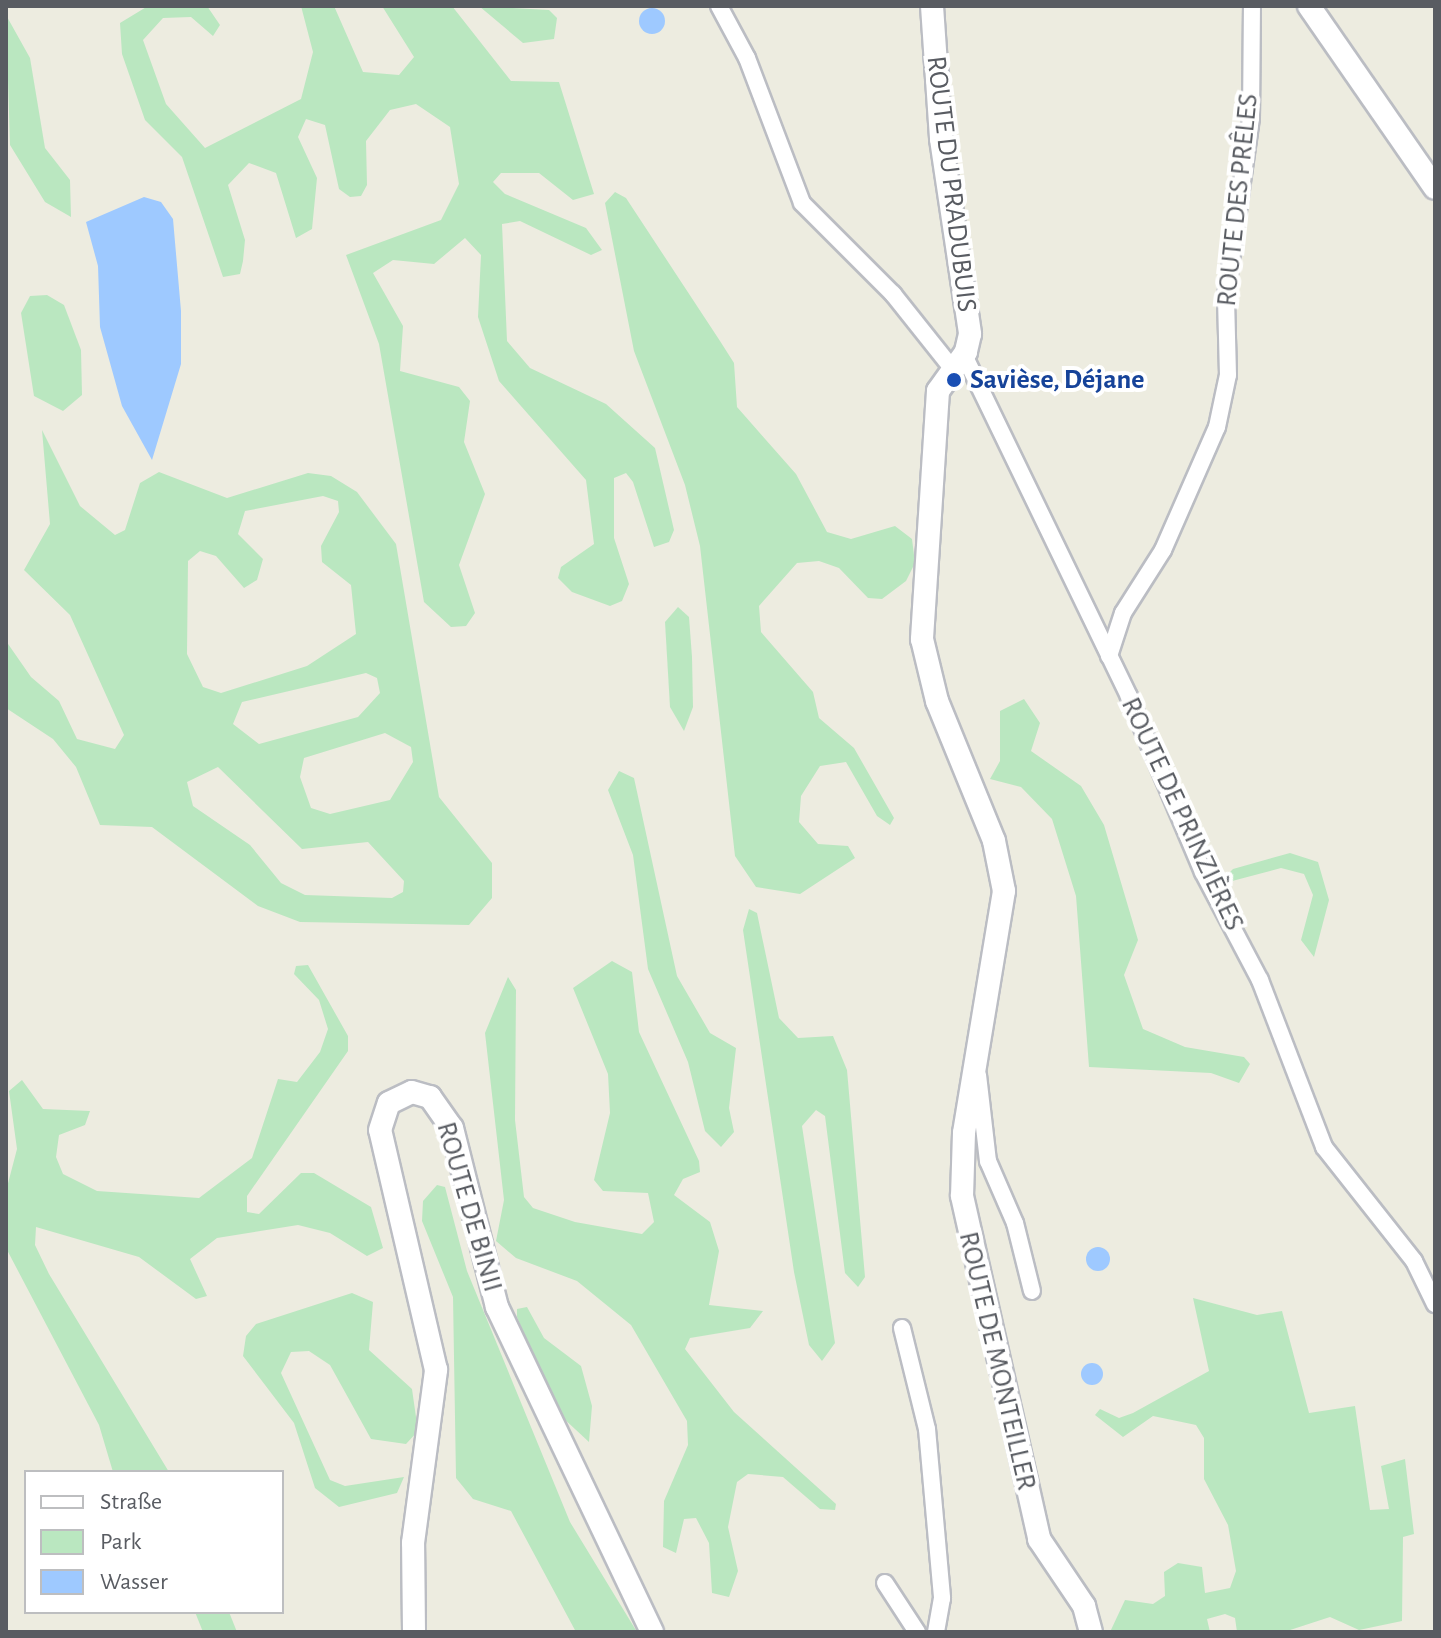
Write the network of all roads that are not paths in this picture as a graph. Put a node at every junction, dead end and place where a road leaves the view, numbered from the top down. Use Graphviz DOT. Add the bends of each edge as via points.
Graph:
graph roads {
  1 [pos="719,6"];
  2 [pos="932,6"];
  3 [pos="1252,6"];
  4 [pos="1309,6"];
  5 [pos="1435,188"];
  6 [pos="958,360"];
  7 [pos="1109,656"];
  8 [pos="975,1074"];
  9 [pos="1032,1291"];
  10 [pos="1435,1304"];
  11 [pos="902,1328"];
  12 [pos="885,1583"];
  13 [pos="414,1632"];
  14 [pos="652,1632"];
  15 [pos="917,1632"];
  16 [pos="936,1632"];
  17 [pos="1091,1632"];
  1 -- 6 [label="street, ROUTE DE PRINZIÈRES" via="744,50 802,203"];
  2 -- 6 [label="street, ROUTE DU PRADUBUIS" via="941,139 969,327"];
  3 -- 7 [label="street, ROUTE DES PRÊLES" via="1251,118 1226,296 1228,375 1217,427 1163,550 1123,613"];
  4 -- 5 [label="street"];
  6 -- 7 [label="street, ROUTE DE PRINZIÈRES"];
  6 -- 8 [label="street, ROUTE DE MONTEILLER" via="937,399 922,628 932,685 1002,874 1002,926"];
  7 -- 10 [label="street, ROUTE DE PRINZIÈRES" via="1203,872 1266,995 1324,1147 1414,1261"];
  8 -- 9 [label="street, ROUTE DE MONTEILLER" via="988,1161 1015,1223"];
  8 -- 17 [label="street, ROUTE DE MONTEILLER" via="961,1185 976,1278 1039,1539 1084,1606"];
  11 -- 16 [label="street" via="927,1429 942,1598"];
  12 -- 15 [label="street"];
  13 -- 14 [label="street, ROUTE DE BINII" via="412,1553 436,1370 380,1130 389,1103 412,1092 430,1097 446,1116 497,1307"];
}
